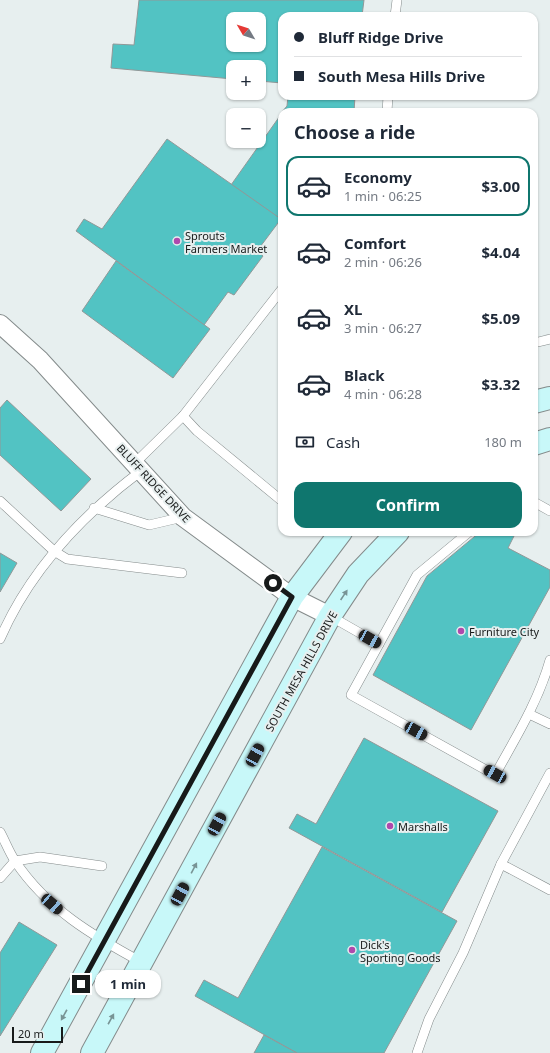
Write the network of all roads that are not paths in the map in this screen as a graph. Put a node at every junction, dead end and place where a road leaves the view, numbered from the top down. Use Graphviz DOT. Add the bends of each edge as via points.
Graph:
graph roads {
  1 [pos="397,0"];
  2 [pos="396,12"];
  3 [pos="278,294"];
  4 [pos="0,324"];
  5 [pos="550,339"];
  6 [pos="538,342"];
  7 [pos="550,398"];
  8 [pos="538,401"];
  9 [pos="183,416"];
  10 [pos="550,439"];
  11 [pos="538,443"];
  12 [pos="137,467"];
  13 [pos="278,498"];
  14 [pos="0,501"];
  15 [pos="538,504"];
  16 [pos="94,508"];
  17 [pos="550,511"];
  18 [pos="183,517"];
  19 [pos="338,536"];
  20 [pos="394,536"];
  21 [pos="464,536"];
  22 [pos="54,551"];
  23 [pos="182,573"];
  24 [pos="292,597"];
  25 [pos="330,616"];
  26 [pos="0,639"];
  27 [pos="379,644"];
  28 [pos="550,660"];
  29 [pos="529,714"];
  30 [pos="550,725"];
  31 [pos="550,774"];
  32 [pos="0,832"];
  33 [pos="15,861"];
  34 [pos="501,864"];
  35 [pos="102,866"];
  36 [pos="0,878"];
  37 [pos="550,890"];
  38 [pos="104,942"];
  39 [pos="143,963"];
  40 [pos="42,1053"];
  41 [pos="92,1053"];
  42 [pos="417,1053"];
  1 -- 2 [label="lane"];
  3 -- 9 [label="lane"];
  4 -- 12 [label="street, BLUFF RIDGE DRIVE" via="40,360"];
  5 -- 6 [label="lane"];
  7 -- 8 [label="street"];
  9 -- 12 [label="lane"];
  9 -- 13 [label="lane" via="197,431"];
  10 -- 11 [label="street"];
  12 -- 16 [label="lane"];
  12 -- 18 [label="street, BLUFF RIDGE DRIVE"];
  14 -- 22 [label="lane"];
  15 -- 17 [label="lane"];
  16 -- 18 [label="lane" via="149,525"];
  16 -- 22 [label="lane"];
  18 -- 24 [label="street, BLUFF RIDGE DRIVE"];
  19 -- 24 [label="street"];
  25 -- 20 [label="street, SOUTH MESA HILLS DRIVE, one-way" via="358,574"];
  21 -- 27 [label="lane" via="417,575"];
  22 -- 23 [label="lane" via="68,559"];
  22 -- 26 [label="lane" via="28,586"];
  24 -- 25 [label="street, BLUFF RIDGE DRIVE"];
  24 -- 38 [label="street"];
  25 -- 27 [label="lane"];
  39 -- 25 [label="street, SOUTH MESA HILLS DRIVE, one-way"];
  27 -- 29 [label="lane" via="351,695 495,774"];
  28 -- 29 [label="lane"];
  29 -- 30 [label="lane"];
  31 -- 34 [label="lane"];
  32 -- 33 [label="lane"];
  33 -- 35 [label="lane" via="40,857"];
  33 -- 36 [label="lane"];
  33 -- 38 [label="lane" via="41,895 72,921"];
  34 -- 37 [label="lane"];
  34 -- 42 [label="lane" via="463,953 429,1019"];
  38 -- 39 [label="lane"];
  38 -- 40 [label="street, one-way"];
  41 -- 39 [label="street, SOUTH MESA HILLS DRIVE, one-way"];
}
